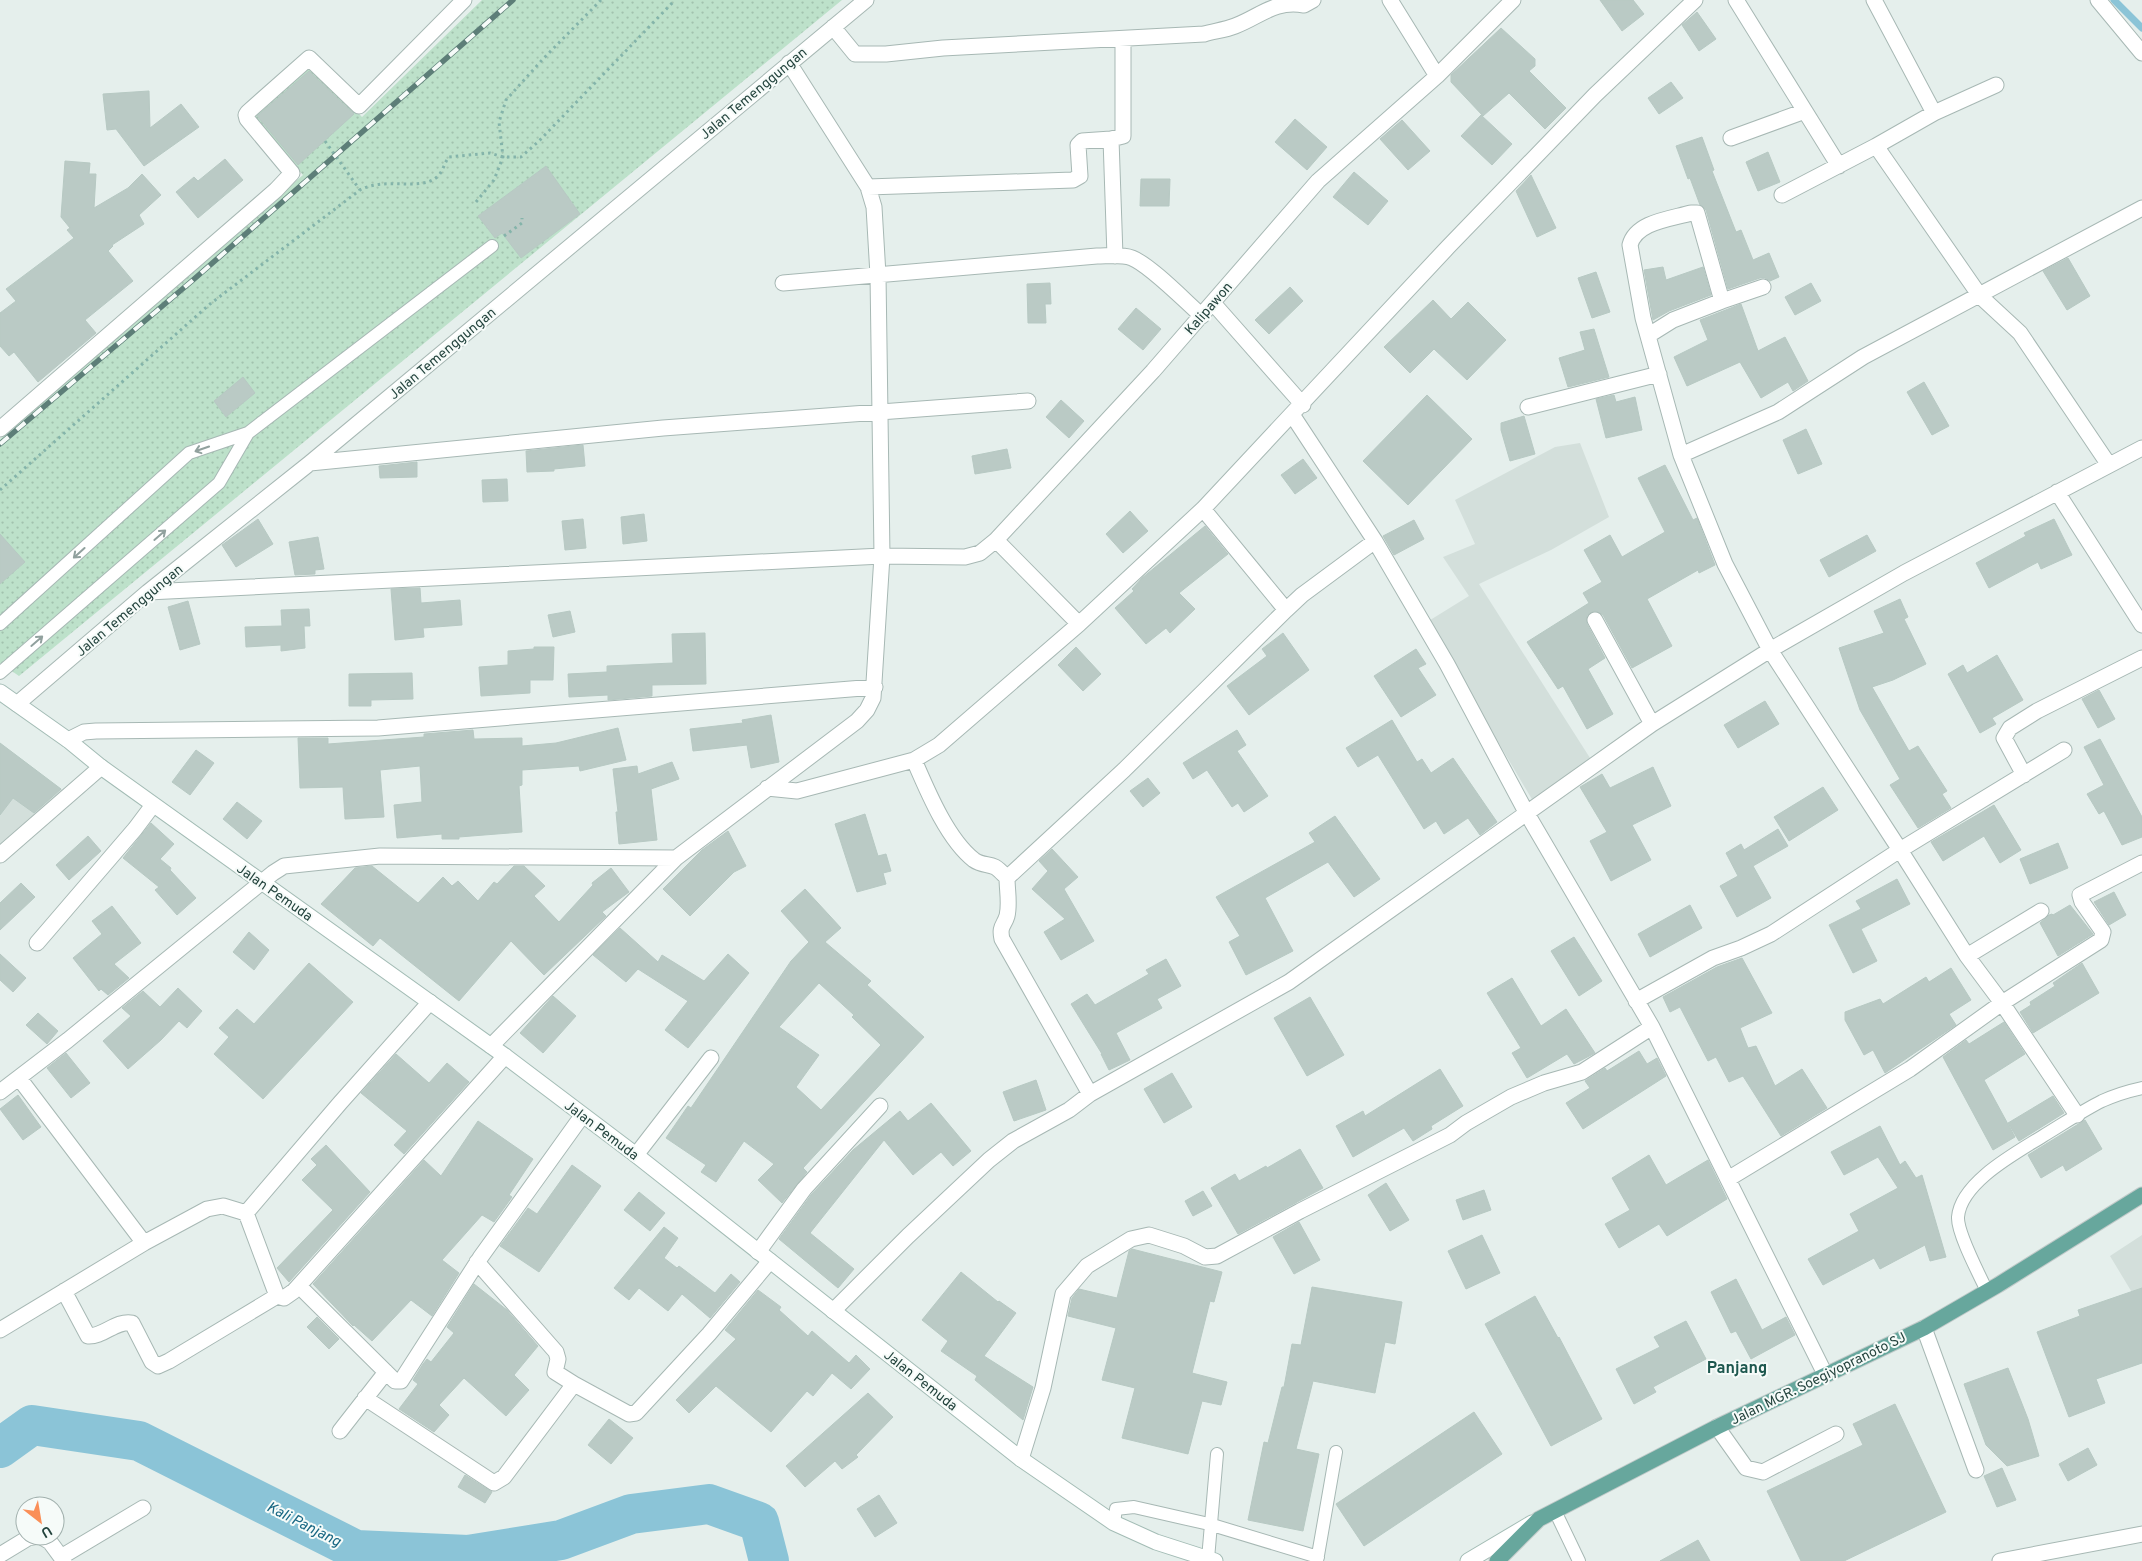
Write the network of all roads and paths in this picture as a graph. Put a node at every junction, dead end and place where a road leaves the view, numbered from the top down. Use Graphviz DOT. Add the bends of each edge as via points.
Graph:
graph roads {
  1 [pos="464,0"];
  2 [pos="601,0"];
  3 [pos="675,0"];
  4 [pos="866,0"];
  5 [pos="1313,0"];
  6 [pos="1390,0"];
  7 [pos="1513,0"];
  8 [pos="1695,0"];
  9 [pos="1736,0"];
  10 [pos="1874,0"];
  11 [pos="2098,0"];
  12 [pos="833,27"];
  13 [pos="1123,38"];
  14 [pos="2142,53"];
  15 [pos="789,62"];
  16 [pos="1437,76"];
  17 [pos="1996,85"];
  18 [pos="1805,111"];
  19 [pos="1934,113"];
  20 [pos="1731,138"];
  21 [pos="1111,139"];
  22 [pos="325,141"];
  23 [pos="1876,146"];
  24 [pos="503,157"];
  25 [pos="1839,166"];
  26 [pos="868,187"];
  27 [pos="360,190"];
  28 [pos="1782,195"];
  29 [pos="476,202"];
  30 [pos="2142,208"];
  31 [pos="522,218"];
  32 [pos="492,246"];
  33 [pos="1116,256"];
  34 [pos="878,275"];
  35 [pos="783,283"];
  36 [pos="1763,287"];
  37 [pos="1980,296"];
  38 [pos="1722,301"];
  39 [pos="1213,303"];
  40 [pos="1202,316"];
  41 [pos="1649,335"];
  42 [pos="1659,374"];
  43 [pos="1028,401"];
  44 [pos="1528,407"];
  45 [pos="1298,410"];
  46 [pos="880,413"];
  47 [pos="0,429"];
  48 [pos="248,433"];
  49 [pos="2142,448"];
  50 [pos="1681,455"];
  51 [pos="310,463"];
  52 [pos="2109,465"];
  53 [pos="0,490"];
  54 [pos="2057,492"];
  55 [pos="1203,509"];
  56 [pos="996,540"];
  57 [pos="1375,541"];
  58 [pos="882,556"];
  59 [pos="148,592"];
  60 [pos="1286,610"];
  61 [pos="1595,620"];
  62 [pos="0,624"];
  63 [pos="1078,624"];
  64 [pos="2142,625"];
  65 [pos="1770,650"];
  66 [pos="2142,658"];
  67 [pos="0,673"];
  68 [pos="875,687"];
  69 [pos="0,692"];
  70 [pos="16,704"];
  71 [pos="1652,724"];
  72 [pos="68,740"];
  73 [pos="2064,750"];
  74 [pos="914,760"];
  75 [pos="101,767"];
  76 [pos="2024,775"];
  77 [pos="766,788"];
  78 [pos="153,805"];
  79 [pos="1526,812"];
  80 [pos="1900,850"];
  81 [pos="0,855"];
  82 [pos="676,858"];
  83 [pos="2142,863"];
  84 [pos="1007,878"];
  85 [pos="260,882"];
  86 [pos="2041,911"];
  87 [pos="37,943"];
  88 [pos="1967,956"];
  89 [pos="1636,1001"];
  90 [pos="430,1002"];
  91 [pos="2002,1004"];
  92 [pos="1652,1027"];
  93 [pos="491,1046"];
  94 [pos="505,1056"];
  95 [pos="710,1058"];
  96 [pos="20,1078"];
  97 [pos="2142,1088"];
  98 [pos="0,1092"];
  99 [pos="1090,1094"];
  100 [pos="880,1106"];
  101 [pos="2077,1114"];
  102 [pos="582,1116"];
  103 [pos="636,1155"];
  104 [pos="1728,1179"];
  105 [pos="2142,1195"];
  106 [pos="246,1213"];
  107 [pos="144,1243"];
  108 [pos="764,1256"];
  109 [pos="477,1262"];
  110 [pos="299,1286"];
  111 [pos="64,1291"];
  112 [pos="1987,1291"];
  113 [pos="278,1296"];
  114 [pos="833,1311"];
  115 [pos="1924,1328"];
  116 [pos="0,1330"];
  117 [pos="386,1372"];
  118 [pos="1826,1374"];
  119 [pos="574,1384"];
  120 [pos="365,1398"];
  121 [pos="1717,1427"];
  122 [pos="340,1431"];
  123 [pos="1836,1434"];
  124 [pos="1336,1452"];
  125 [pos="1218,1454"];
  126 [pos="1021,1459"];
  127 [pos="1976,1470"];
  128 [pos="143,1508"];
  129 [pos="1555,1511"];
  130 [pos="1539,1519"];
  131 [pos="1114,1524"];
  132 [pos="1209,1524"];
  133 [pos="2142,1534"];
  134 [pos="15,1545"];
  135 [pos="53,1546"];
  136 [pos="0,1554"];
  137 [pos="63,1559"];
  138 [pos="1318,1559"];
  139 [pos="1210,1560"];
  140 [pos="1468,1561"];
  141 [pos="1497,1561"];
  142 [pos="1579,1561"];
  143 [pos="2000,1561"];
  1 -- 47 [label="street" via="359,106 309,58 248,112 247,119 292,173"];
  2 -- 24 [label="path" via="506,100 499,122"];
  3 -- 24 [label="path" via="539,141 521,157"];
  4 -- 12 [label="street, Jalan Temenggungan"];
  5 -- 13 [label="street" via="1304,5 1279,3 1235,26 1204,34"];
  6 -- 16 [label="street"];
  7 -- 16 [label="street, Kalipawon"];
  8 -- 45 [label="street" via="1595,96 1448,247"];
  9 -- 18 [label="street"];
  10 -- 19 [label="street"];
  11 -- 14 [label="street"];
  12 -- 13 [label="street" via="858,55"];
  12 -- 15 [label="street, Jalan Temenggungan"];
  13 -- 21 [label="street" via="1123,136"];
  15 -- 26 [label="street"];
  15 -- 51 [label="street, Jalan Temenggungan"];
  16 -- 39 [label="street, Kalipawon" via="1318,181"];
  17 -- 19 [label="street"];
  18 -- 20 [label="street"];
  18 -- 25 [label="street"];
  19 -- 23 [label="street"];
  21 -- 26 [label="street" via="1082,141 1078,145 1080,176 1073,180"];
  21 -- 33 [label="street"];
  22 -- 27 [label="path"];
  23 -- 25 [label="street"];
  23 -- 37 [label="street"];
  24 -- 27 [label="path" via="490,153 450,158 437,177 427,182 417,185 381,183"];
  24 -- 29 [label="path" via="494,180"];
  25 -- 28 [label="street"];
  26 -- 34 [label="street" via="874,207"];
  27 -- 53 [label="path" via="210,304"];
  30 -- 37 [label="street"];
  31 -- 32 [label="path" via="522,223"];
  32 -- 48 [label="lane"];
  33 -- 34 [label="street"];
  33 -- 40 [label="street" via="1132,258 1145,266"];
  34 -- 35 [label="street"];
  34 -- 46 [label="street"];
  36 -- 38 [label="street"];
  37 -- 50 [label="street" via="1864,357 1778,412"];
  37 -- 52 [label="street" via="2020,333"];
  38 -- 41 [label="street" via="1673,320"];
  38 -- 41 [label="street" via="1697,213 1639,229 1632,236 1630,245"];
  39 -- 40 [label="street, Kalipawon"];
  39 -- 45 [label="street"];
  40 -- 56 [label="street, Kalipawon"];
  41 -- 42 [label="street"];
  42 -- 44 [label="street"];
  42 -- 50 [label="street"];
  43 -- 46 [label="street"];
  45 -- 55 [label="street"];
  45 -- 57 [label="street"];
  46 -- 51 [label="street" via="663,428"];
  46 -- 58 [label="street"];
  48 -- 62 [label="lane, one-way" via="189,453"];
  67 -- 48 [label="lane, one-way" via="219,483"];
  49 -- 52 [label="street"];
  50 -- 65 [label="street" via="1725,564"];
  51 -- 59 [label="street, Jalan Temenggungan"];
  52 -- 54 [label="street"];
  54 -- 64 [label="street"];
  54 -- 65 [label="street" via="1904,573"];
  55 -- 60 [label="street"];
  55 -- 63 [label="street"];
  56 -- 58 [label="street, Kalipawon" via="980,553 965,557"];
  56 -- 63 [label="street"];
  57 -- 60 [label="street"];
  57 -- 79 [label="street" via="1447,664"];
  58 -- 59 [label="street, Kalipawon"];
  58 -- 68 [label="street"];
  59 -- 70 [label="street, Jalan Temenggungan"];
  60 -- 84 [label="street" via="1124,770"];
  61 -- 71 [label="street"];
  63 -- 74 [label="street" via="939,745"];
  65 -- 71 [label="street"];
  65 -- 80 [label="street"];
  66 -- 76 [label="street" via="2010,728 2004,738"];
  68 -- 72 [label="street" via="378,728 96,731 84,732"];
  68 -- 77 [label="street" via="867,710 857,720"];
  69 -- 70 [label="street, Jalan Pemuda"];
  70 -- 72 [label="street, Jalan Pemuda"];
  71 -- 79 [label="street"];
  72 -- 75 [label="street, Jalan Pemuda"];
  73 -- 76 [label="street"];
  74 -- 77 [label="street" via="797,791"];
  74 -- 84 [label="street" via="932,801 954,838 973,860 997,868"];
  75 -- 78 [label="street, Jalan Pemuda"];
  75 -- 81 [label="street"];
  76 -- 80 [label="street"];
  77 -- 82 [label="street"];
  78 -- 85 [label="street, Jalan Pemuda"];
  78 -- 87 [label="street"];
  79 -- 89 [label="street"];
  79 -- 99 [label="street" via="1289,982"];
  80 -- 88 [label="street"];
  80 -- 89 [label="street" via="1771,934 1713,958"];
  82 -- 85 [label="street" via="380,856 284,866"];
  82 -- 93 [label="street"];
  83 -- 91 [label="street" via="2080,895 2103,932 2101,940"];
  84 -- 99 [label="street" via="1008,906 1007,918 1000,931 1002,939"];
  85 -- 90 [label="street, Jalan Pemuda"];
  85 -- 96 [label="street"];
  86 -- 88 [label="street"];
  88 -- 91 [label="street"];
  89 -- 92 [label="street"];
  90 -- 93 [label="street, Jalan Pemuda"];
  90 -- 106 [label="street"];
  91 -- 101 [label="street"];
  91 -- 104 [label="street" via="1910,1070"];
  92 -- 104 [label="street"];
  92 -- 126 [label="street" via="1582,1072 1511,1097 1450,1135 1217,1256 1205,1257 1148,1234 1131,1239 1087,1266 1063,1294 1043,1388"];
  93 -- 94 [label="street, Jalan Pemuda"];
  94 -- 102 [label="street, Jalan Pemuda"];
  94 -- 110 [label="street"];
  95 -- 103 [label="street"];
  96 -- 98 [label="street"];
  96 -- 107 [label="street"];
  97 -- 101 [label="lane" via="2104,1100"];
  99 -- 114 [label="street" via="990,1160"];
  100 -- 108 [label="street" via="804,1189"];
  101 -- 112 [label="lane" via="1993,1168 1962,1201 1958,1218 1970,1255"];
  102 -- 103 [label="street, Jalan Pemuda"];
  102 -- 109 [label="street"];
  103 -- 108 [label="street, Jalan Pemuda"];
  104 -- 118 [label="street"];
  105 -- 112 [label="main road, Jalan MGR. Soegiyopranoto SJ"];
  106 -- 107 [label="street" via="223,1206 207,1209"];
  106 -- 113 [label="street"];
  107 -- 111 [label="street"];
  108 -- 114 [label="street, Jalan Pemuda"];
  108 -- 119 [label="street" via="709,1334 636,1413 629,1414"];
  109 -- 117 [label="street" via="401,1382"];
  109 -- 119 [label="street" via="556,1352 558,1359 554,1372"];
  110 -- 113 [label="street" via="284,1298"];
  110 -- 117 [label="street"];
  111 -- 113 [label="street" via="88,1336 126,1322 132,1324 152,1362 158,1366"];
  111 -- 116 [label="street"];
  112 -- 115 [label="main road, Jalan MGR. Soegiyopranoto SJ"];
  114 -- 126 [label="street, Jalan Pemuda"];
  115 -- 118 [label="main road, Jalan MGR. Soegiyopranoto SJ"];
  115 -- 127 [label="street"];
  117 -- 120 [label="street"];
  118 -- 121 [label="main road, Jalan MGR. Soegiyopranoto SJ"];
  119 -- 120 [label="street" via="504,1477 494,1483"];
  120 -- 122 [label="street"];
  121 -- 123 [label="street" via="1746,1468 1763,1472"];
  121 -- 129 [label="main road, Jalan MGR. Soegiyopranoto SJ"];
  124 -- 138 [label="lane"];
  125 -- 132 [label="lane"];
  126 -- 131 [label="street, Jalan Pemuda"];
  128 -- 137 [label="street"];
  129 -- 130 [label="main road, Jalan MGR. Soegiyopranoto SJ"];
  129 -- 142 [label="lane"];
  130 -- 140 [label="street"];
  130 -- 141 [label="main road, Jalan MGR. Soegiyopranoto SJ"];
  131 -- 132 [label="lane" via="1116,1509 1134,1507"];
  131 -- 139 [label="street, Jalan Pemuda"];
  132 -- 138 [label="lane"];
  132 -- 139 [label="lane"];
  133 -- 143 [label="street"];
  134 -- 136 [label="street"];
  135 -- 137 [label="street"];
}
